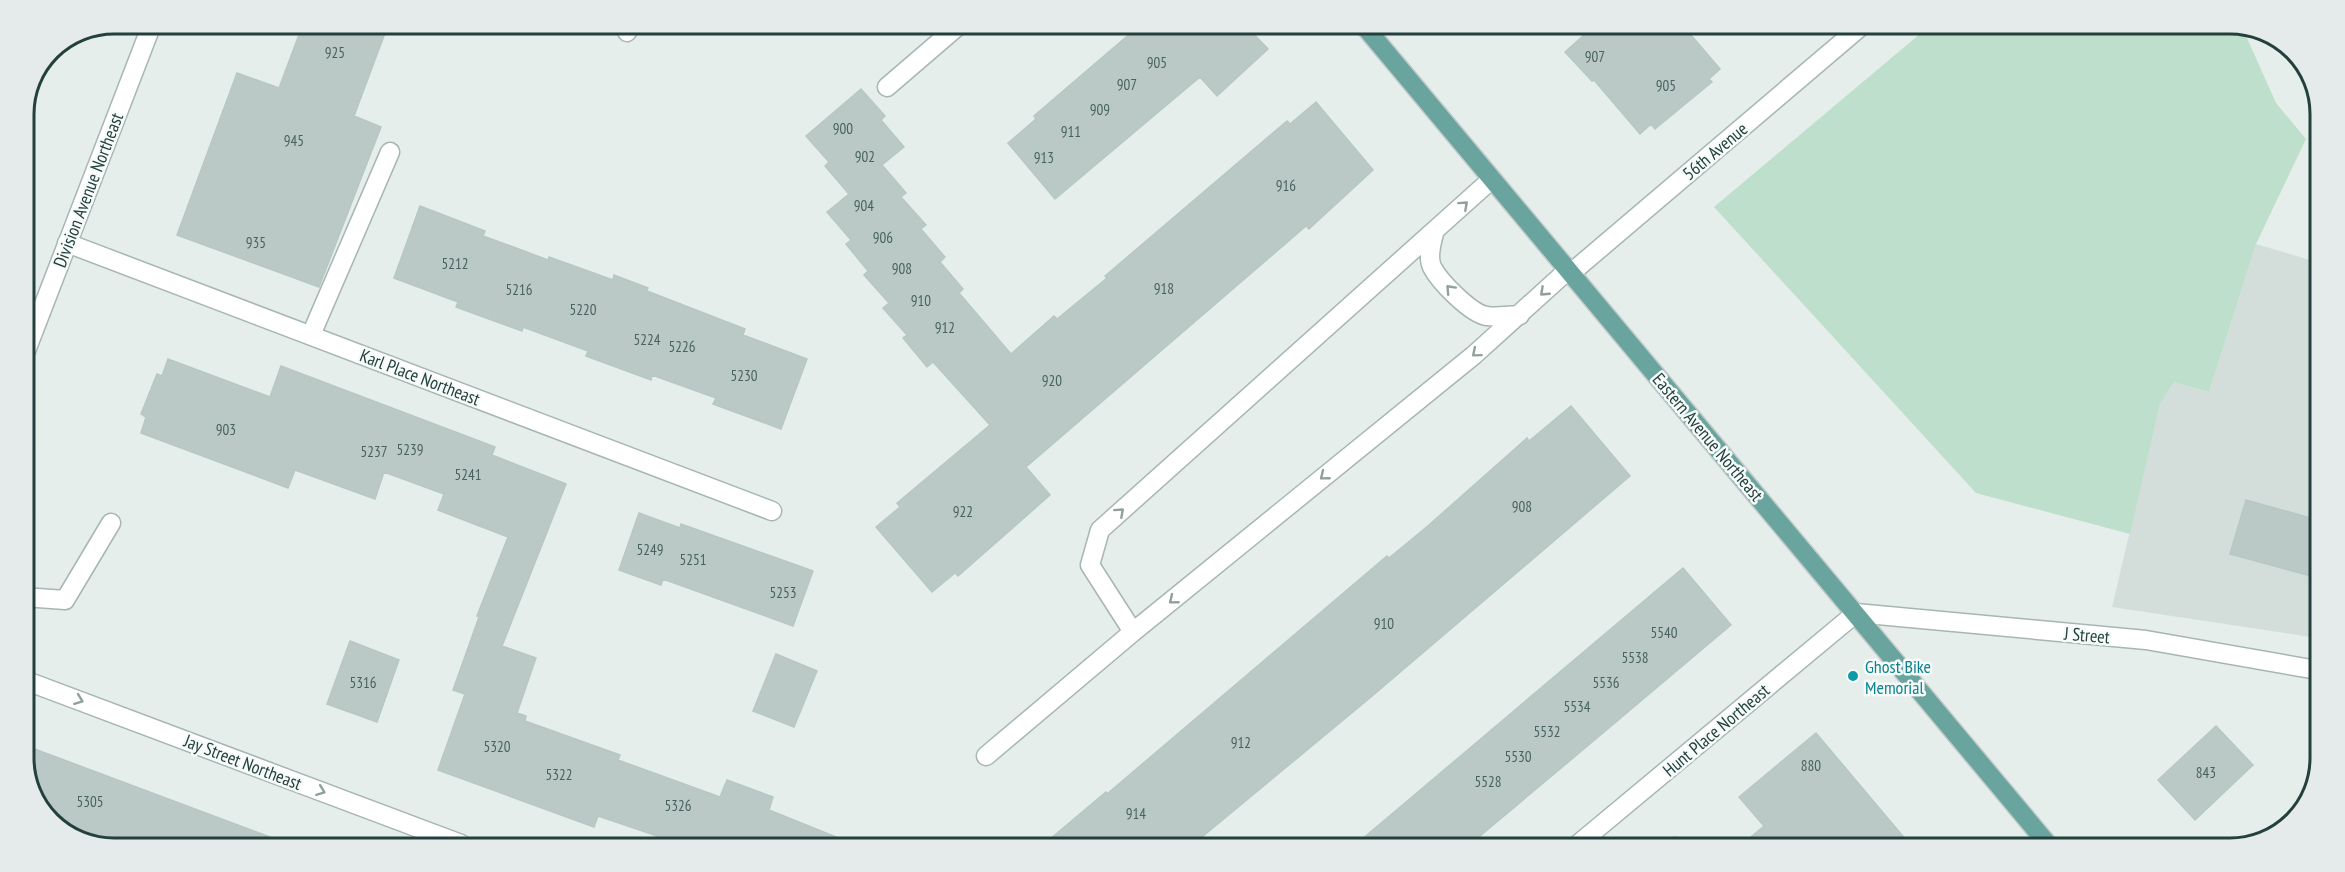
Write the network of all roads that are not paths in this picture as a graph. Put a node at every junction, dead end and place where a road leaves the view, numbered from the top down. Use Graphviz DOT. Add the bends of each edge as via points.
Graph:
graph roads {
  1 [pos="148,34"];
  2 [pos="949,34"];
  3 [pos="1371,34"];
  4 [pos="1852,34"];
  5 [pos="887,87"];
  6 [pos="390,152"];
  7 [pos="1492,179"];
  8 [pos="1435,230"];
  9 [pos="67,243"];
  10 [pos="1569,271"];
  11 [pos="1520,315"];
  12 [pos="34,329"];
  13 [pos="311,335"];
  14 [pos="772,511"];
  15 [pos="111,523"];
  16 [pos="35,598"];
  17 [pos="1856,614"];
  18 [pos="1133,632"];
  19 [pos="2310,669"];
  20 [pos="35,684"];
  21 [pos="986,756"];
  22 [pos="446,838"];
  23 [pos="1586,838"];
  24 [pos="2043,838"];
  1 -- 9 [label="street, Division Avenue Northeast"];
  2 -- 5 [label="street"];
  3 -- 7 [label="main road, Eastern Avenue Northeast"];
  4 -- 10 [label="street, 56th Avenue"];
  6 -- 13 [label="street"];
  8 -- 7 [label="street, one-way"];
  7 -- 10 [label="main road, Eastern Avenue Northeast"];
  11 -- 8 [label="street, one-way" via="1486,316 1446,286 1432,267"];
  18 -- 8 [label="street, one-way" via="1090,565 1100,530"];
  9 -- 12 [label="street, Division Avenue Northeast"];
  9 -- 13 [label="street, Karl Place Northeast"];
  10 -- 11 [label="street, 56th Avenue, one-way"];
  10 -- 17 [label="main road, Eastern Avenue Northeast"];
  11 -- 18 [label="street, 56th Avenue, one-way"];
  13 -- 14 [label="street, Karl Place Northeast"];
  15 -- 16 [label="street" via="64,600"];
  17 -- 19 [label="street, J Street" via="2146,640"];
  17 -- 23 [label="street, Hunt Place Northeast"];
  17 -- 24 [label="main road, Eastern Avenue Northeast"];
  18 -- 21 [label="street, 56th Avenue"];
  20 -- 22 [label="street, Jay Street Northeast, one-way"];
}
